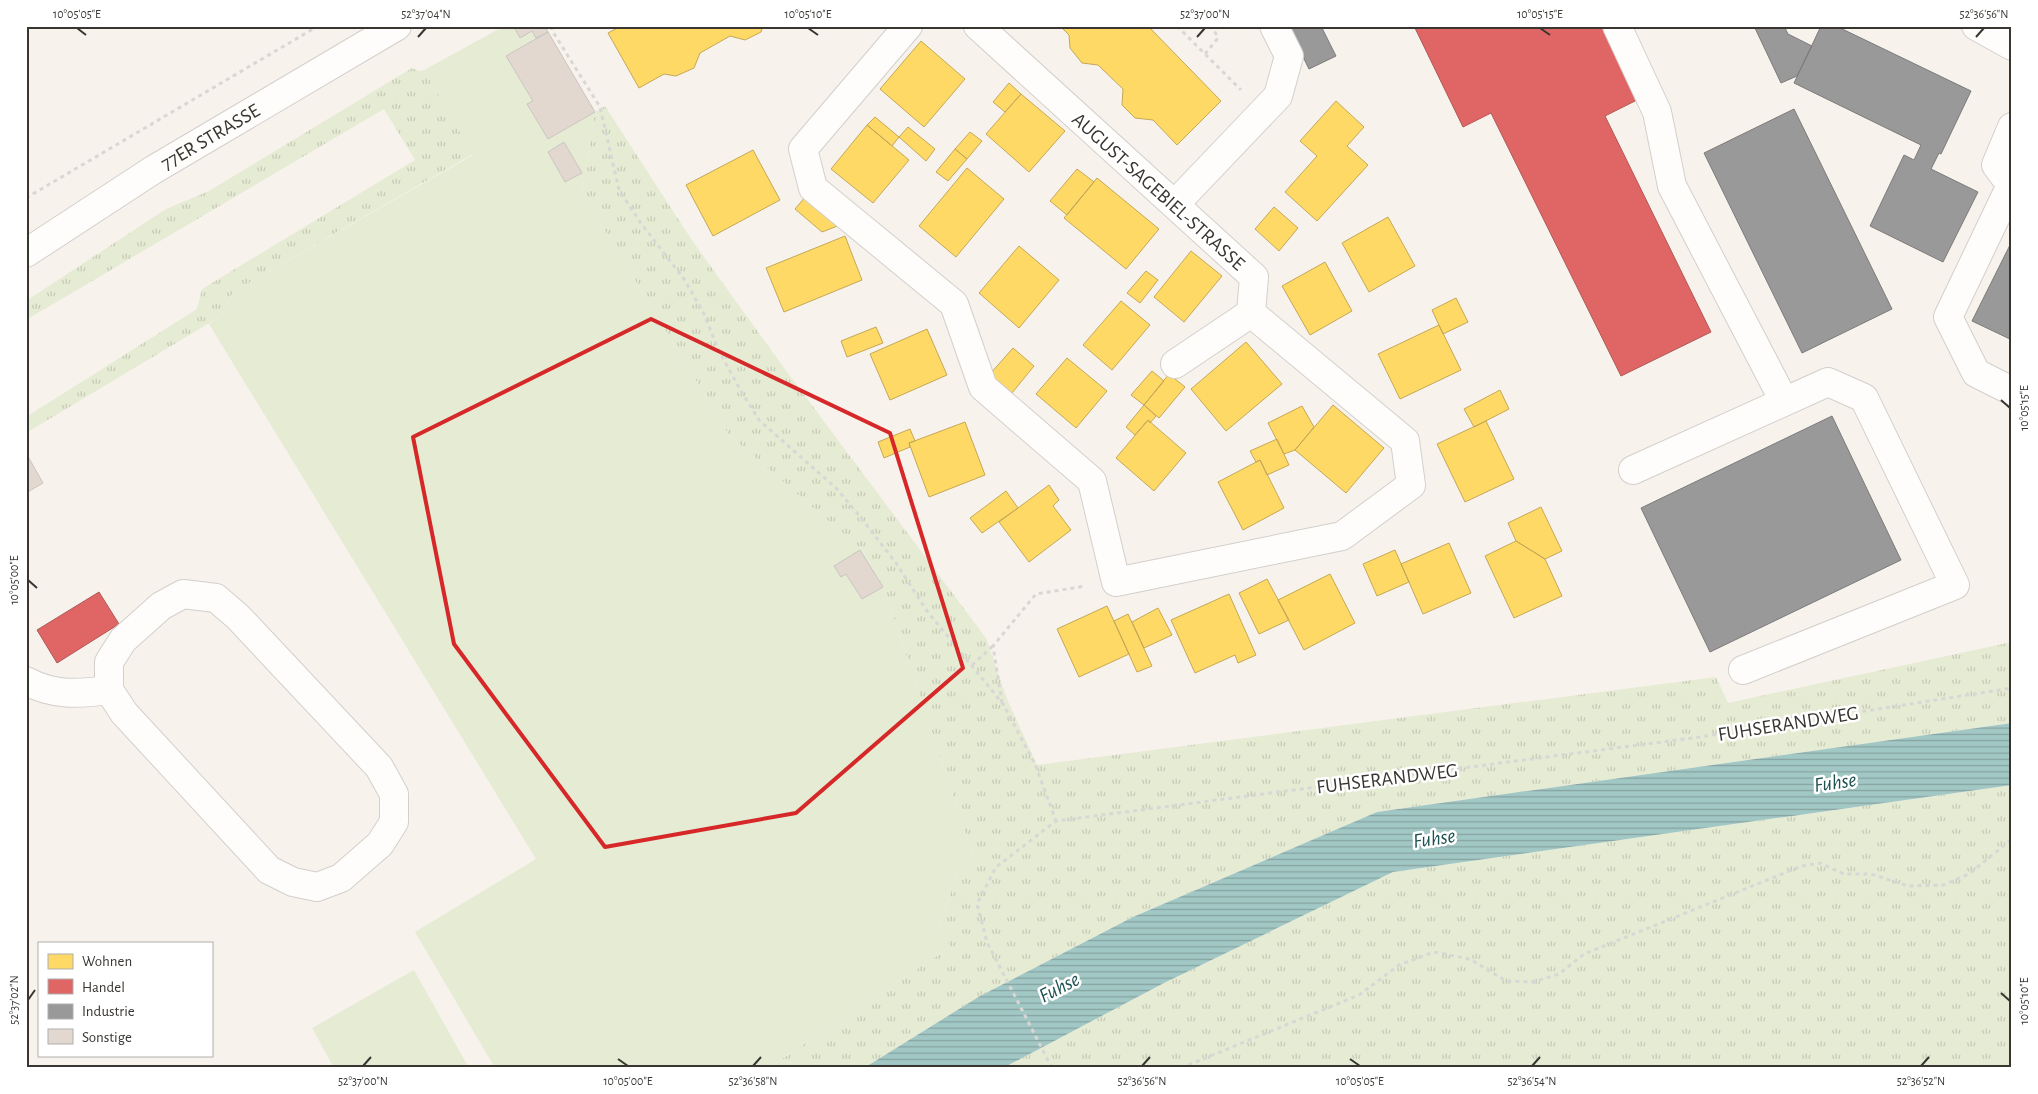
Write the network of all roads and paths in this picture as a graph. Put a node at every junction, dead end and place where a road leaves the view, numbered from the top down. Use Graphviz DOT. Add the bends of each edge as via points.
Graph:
graph roads {
  1 [pos="318,26"];
  2 [pos="397,26"];
  3 [pos="551,26"];
  4 [pos="908,26"];
  5 [pos="978,26"];
  6 [pos="1177,26"];
  7 [pos="1212,26"];
  8 [pos="1274,26"];
  9 [pos="1617,26"];
  10 [pos="1976,26"];
  11 [pos="2012,46"];
  12 [pos="1205,54"];
  13 [pos="1263,112"];
  14 [pos="2012,127"];
  15 [pos="2011,185"];
  16 [pos="26,198"];
  17 [pos="1175,204"];
  18 [pos="26,252"];
  19 [pos="1251,313"];
  20 [pos="1175,364"];
  21 [pos="2012,391"];
  22 [pos="1784,401"];
  23 [pos="1633,470"];
  24 [pos="1116,582"];
  25 [pos="993,646"];
  26 [pos="972,665"];
  27 [pos="1743,670"];
  28 [pos="26,681"];
  29 [pos="2012,688"];
  30 [pos="109,690"];
  31 [pos="1002,704"];
  32 [pos="1056,821"];
  33 [pos="2012,839"];
  34 [pos="1052,1068"];
  35 [pos="1182,1068"];
  1 -- 16 [label="path"];
  2 -- 18 [label="street, 77ER STRASSE" via="153,170"];
  3 -- 26 [label="path" via="600,107 619,190 684,279 703,312 720,353 759,420 836,488 896,563 927,611"];
  4 -- 24 [label="street" via="804,149 813,188 954,304 983,387 1092,481"];
  5 -- 17 [label="street, AUGUST-SAGEBIEL-STRASSE"];
  6 -- 12 [label="path"];
  7 -- 12 [label="path" via="1218,38"];
  8 -- 13 [label="street" via="1289,56 1278,96"];
  9 -- 22 [label="street" via="1657,112 1672,186"];
  10 -- 11 [label="street"];
  12 -- 13 [label="path"];
  13 -- 17 [label="street"];
  14 -- 15 [label="street" via="1996,165"];
  15 -- 21 [label="street" via="1948,316 1976,373"];
  17 -- 19 [label="street, AUGUST-SAGEBIEL-STRASSE" via="1254,277"];
  19 -- 20 [label="street"];
  19 -- 24 [label="street" via="1405,441 1411,485 1342,536"];
  22 -- 23 [label="street"];
  22 -- 27 [label="street" via="1828,382 1864,398 1956,585"];
  24 -- 25 [label="path" via="1036,594"];
  25 -- 26 [label="path"];
  25 -- 31 [label="path"];
  26 -- 31 [label="path"];
  28 -- 30 [label="street" via="42,690 79,694"];
  29 -- 32 [label="path, FUHSERANDWEG" via="1700,737"];
  30 -- 30 [label="street" via="124,713 269,870 293,882 317,887 341,878 380,844 394,822 394,794 379,767 238,617 216,598 184,594 161,606 123,640 109,662"];
  31 -- 32 [label="path" via="1035,764"];
  32 -- 34 [label="path" via="996,867 977,904 987,942"];
  33 -- 35 [label="path" via="1969,874 1943,886 1908,886 1870,874 1844,874 1820,863 1802,866 1584,954 1559,974 1533,982 1506,981 1470,960 1434,952 1399,965 1359,994"];
}
